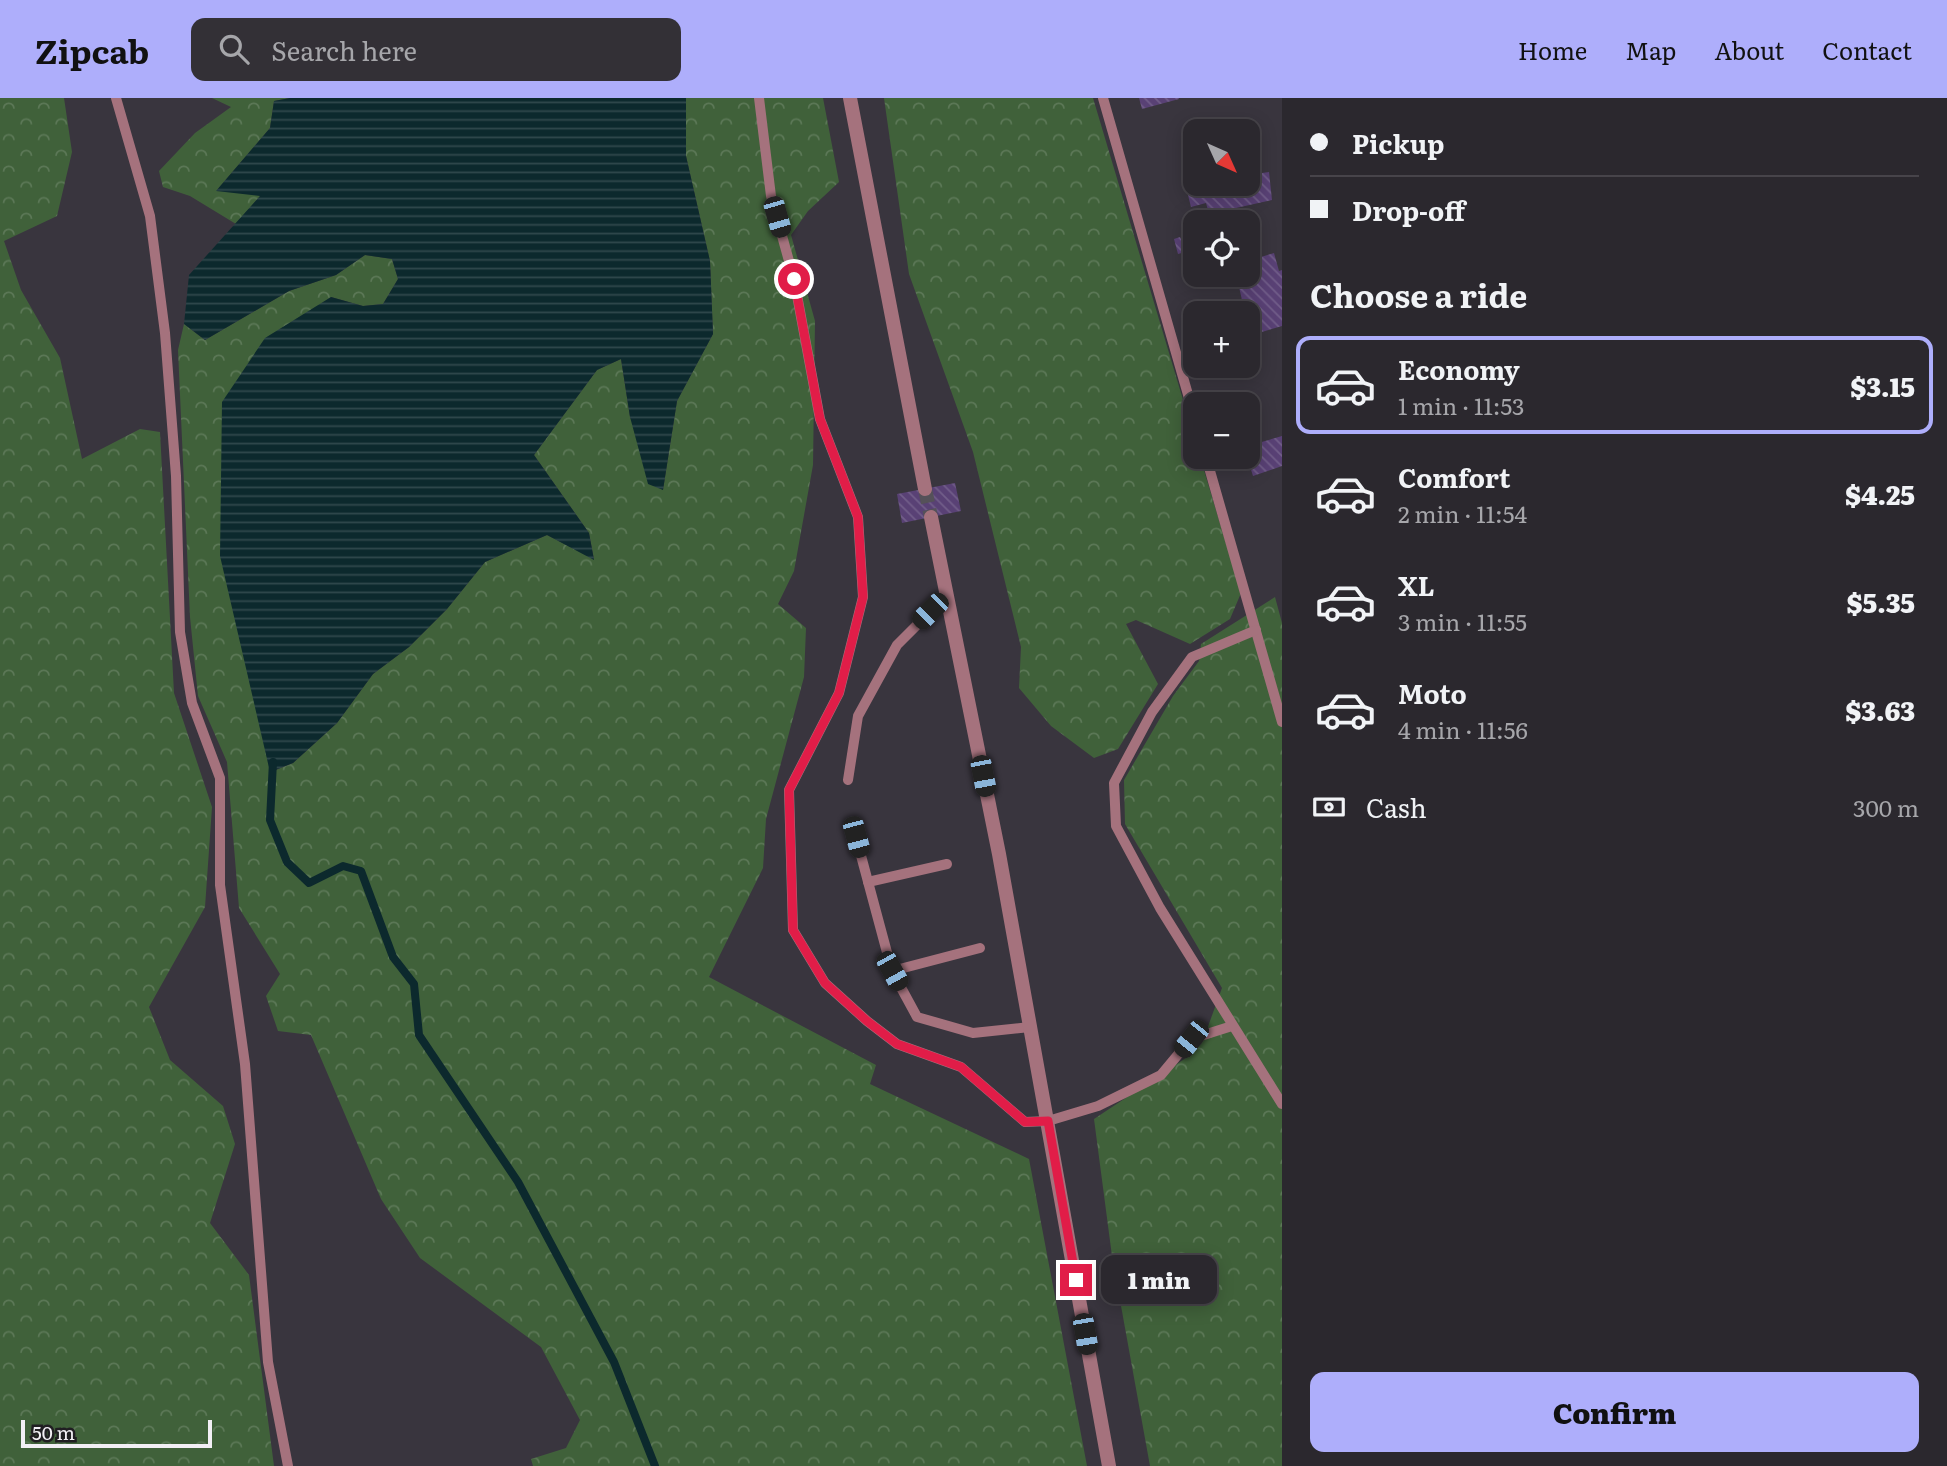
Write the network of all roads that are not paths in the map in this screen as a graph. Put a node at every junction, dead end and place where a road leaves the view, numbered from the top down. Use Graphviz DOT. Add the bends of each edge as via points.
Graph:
graph roads {
  1 [pos="116,98"];
  2 [pos="759,98"];
  3 [pos="850,98"];
  4 [pos="1103,98"];
  5 [pos="1187,392"];
  6 [pos="1209,469"];
  7 [pos="925,489"];
  8 [pos="931,517"];
  9 [pos="947,595"];
  10 [pos="1256,630"];
  11 [pos="1282,722"];
  12 [pos="848,780"];
  13 [pos="856,837"];
  14 [pos="947,864"];
  15 [pos="868,882"];
  16 [pos="979,948"];
  17 [pos="892,971"];
  18 [pos="1232,1026"];
  19 [pos="1030,1027"];
  20 [pos="1282,1104"];
  21 [pos="1048,1121"];
  22 [pos="288,1466"];
  23 [pos="1109,1466"];
  1 -- 22 [label="lane" via="150,216 165,333 176,475 180,632 192,703 220,778 220,885 245,1064 268,1362"];
  2 -- 21 [label="lane" via="771,197 794,279 820,419 858,517 863,597 839,693 789,790 793,930 825,983 897,1044 961,1067 1025,1122"];
  3 -- 7 [label="street"];
  4 -- 5 [label="lane"];
  6 -- 10 [label="lane"];
  8 -- 9 [label="street"];
  9 -- 12 [label="lane" via="897,645 858,716"];
  9 -- 19 [label="street"];
  10 -- 11 [label="lane"];
  10 -- 18 [label="lane" via="1192,657 1152,712 1114,783 1116,826"];
  13 -- 15 [label="lane"];
  14 -- 15 [label="lane"];
  15 -- 17 [label="lane"];
  16 -- 17 [label="lane"];
  17 -- 19 [label="lane" via="917,1017 973,1033"];
  18 -- 20 [label="lane"];
  18 -- 21 [label="lane" via="1191,1039 1161,1074 1098,1106"];
  19 -- 21 [label="street"];
  21 -- 23 [label="street"];
}
